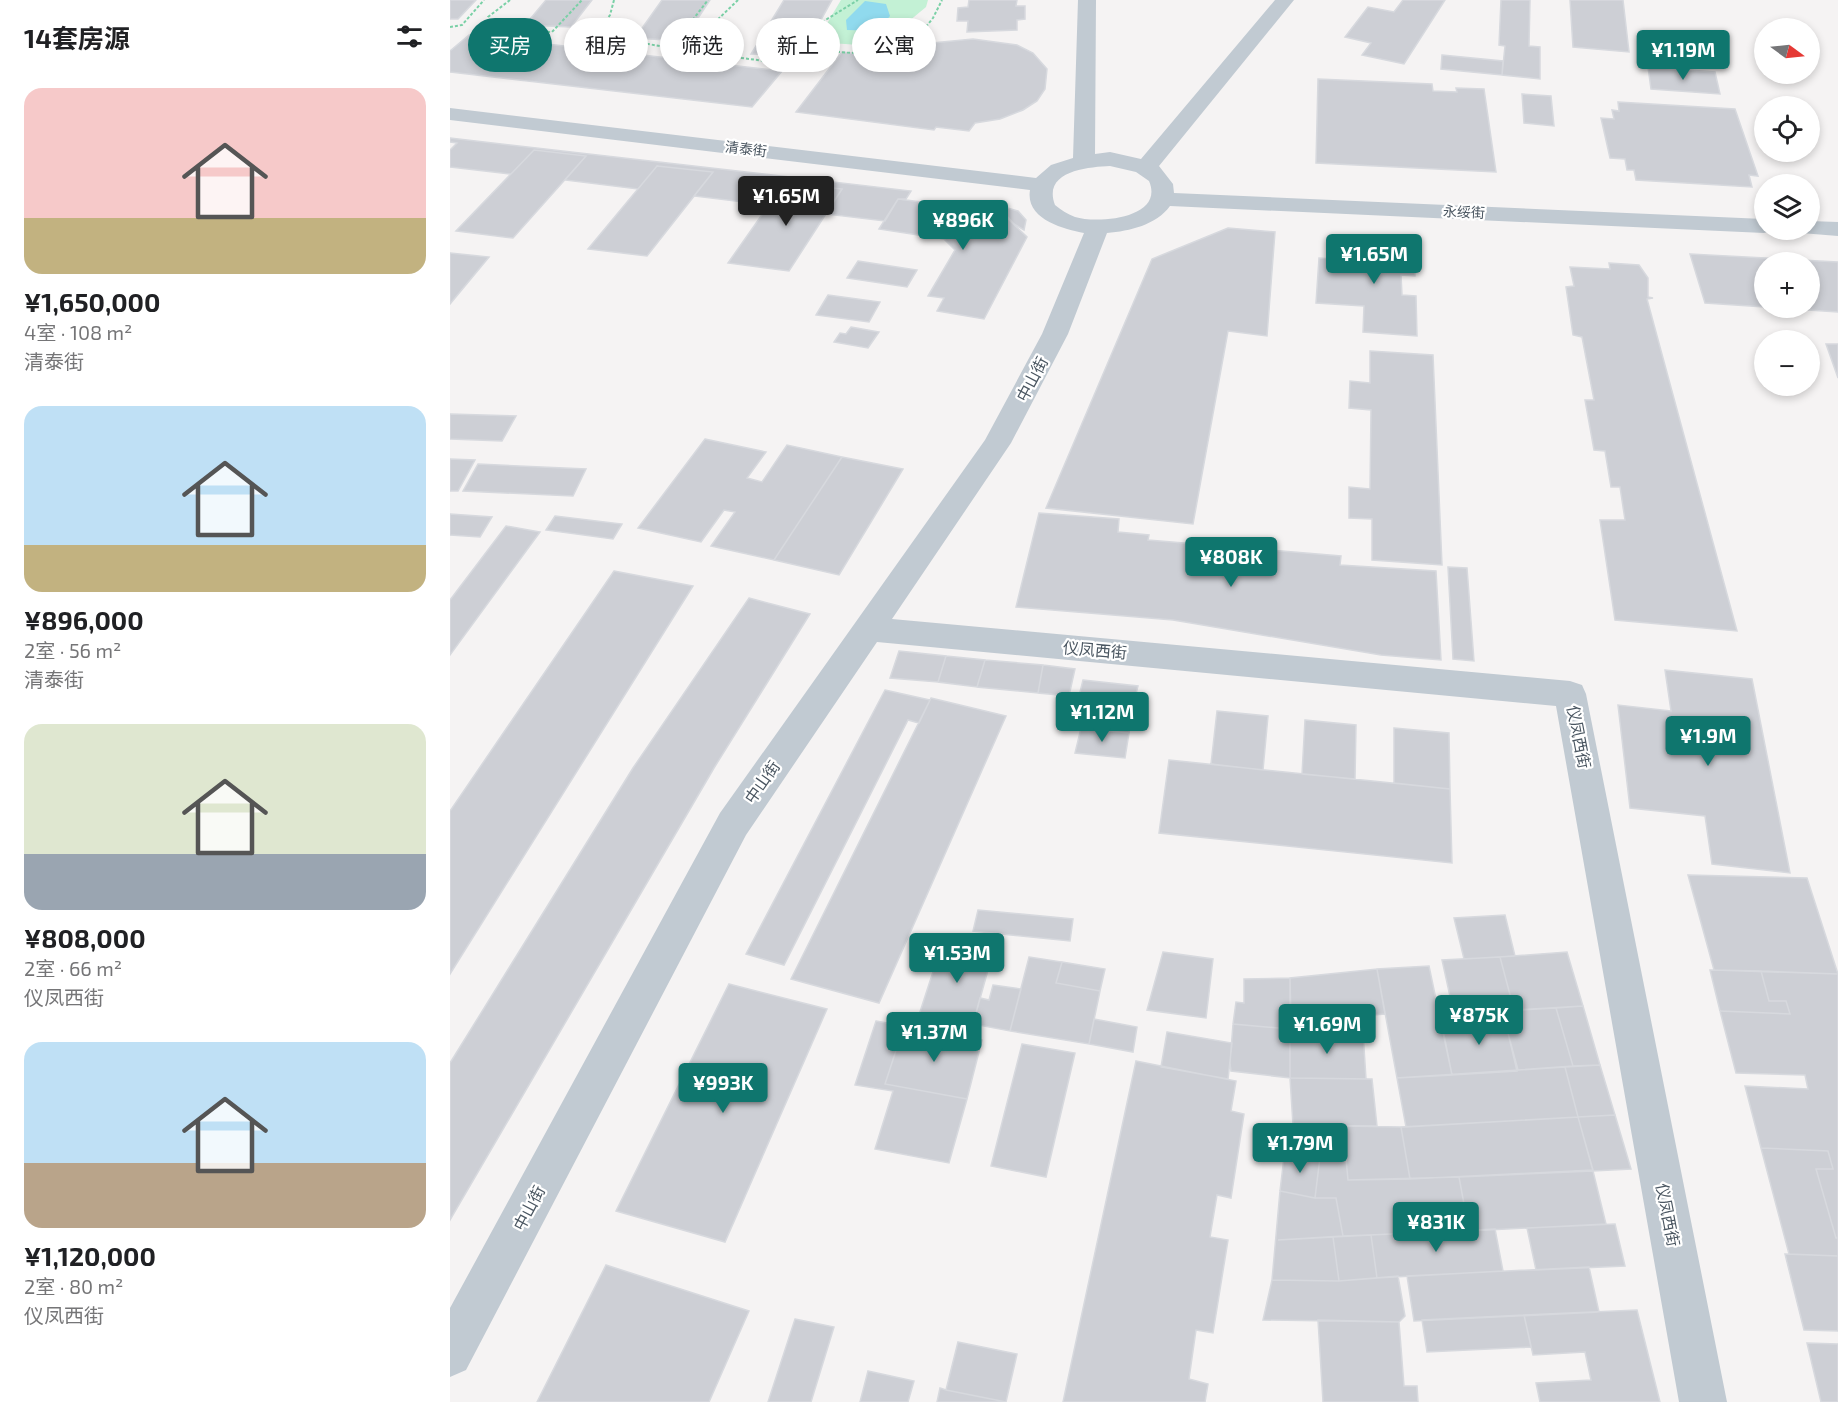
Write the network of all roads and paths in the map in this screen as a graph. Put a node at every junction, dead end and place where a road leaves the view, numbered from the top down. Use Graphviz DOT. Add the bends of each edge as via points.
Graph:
graph roads {
  1 [pos="484,0"];
  2 [pos="510,0"];
  3 [pos="582,0"];
  4 [pos="614,0"];
  5 [pos="708,0"];
  6 [pos="738,0"];
  7 [pos="858,0"];
  8 [pos="942,0"];
  9 [pos="1087,0"];
  10 [pos="1285,0"];
  11 [pos="829,18"];
  12 [pos="450,27"];
  13 [pos="840,52"];
  14 [pos="756,60"];
  15 [pos="450,114"];
  16 [pos="1084,161"];
  17 [pos="1147,169"];
  18 [pos="1042,185"];
  19 [pos="1163,199"];
  20 [pos="1754,226"];
  21 [pos="1098,227"];
  22 [pos="1820,228"];
  23 [pos="1838,229"];
  24 [pos="870,629"];
  25 [pos="450,1354"];
  26 [pos="1703,1402"];
  1 -- 12 [label="path" via="462,25"];
  2 -- 3 [label="path" via="488,17 487,29 552,32"];
  4 -- 5 [label="path" via="597,35 671,48"];
  6 -- 14 [label="path" via="685,51"];
  7 -- 11 [label="path"];
  8 -- 13 [label="path" via="921,33 884,47"];
  9 -- 16 [label="street"];
  10 -- 17 [label="street"];
  15 -- 18 [label="street, 清泰街"];
  16 -- 17 [label="street" via="1110,159"];
  16 -- 18 [label="street" via="1065,166"];
  17 -- 19 [label="street" via="1164,187"];
  18 -- 21 [label="street" via="1040,197 1046,208 1068,221"];
  19 -- 20 [label="street, 永绥街"];
  19 -- 21 [label="street" via="1148,216"];
  21 -- 24 [label="street, 中山街" via="1055,334 997,443"];
  22 -- 23 [label="street"];
  24 -- 25 [label="street, 中山街" via="733,824"];
  24 -- 26 [label="street, 仪凤西街" via="1570,693"];
}
